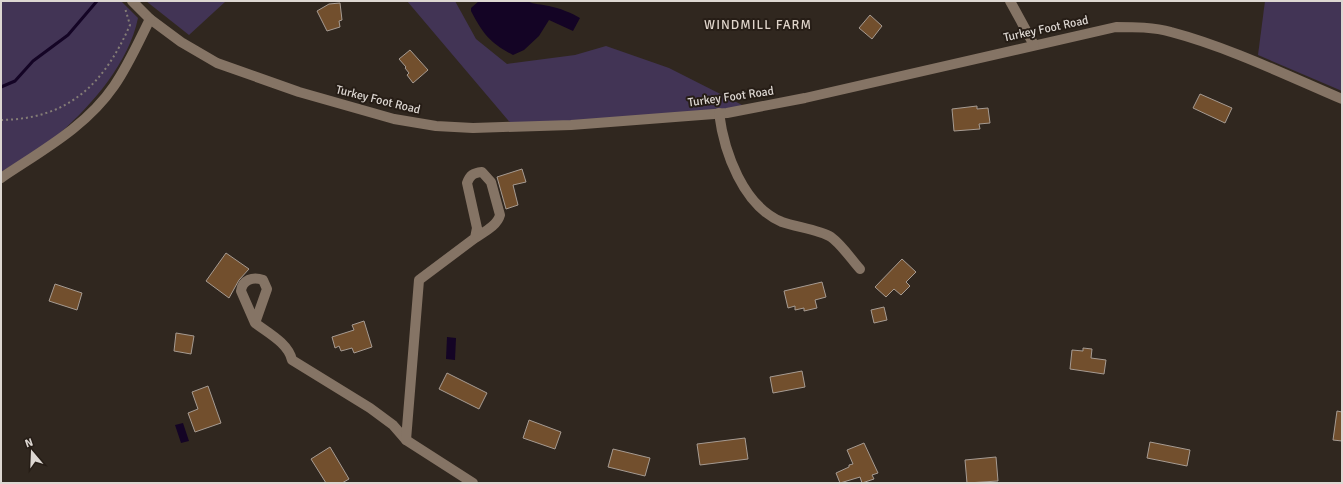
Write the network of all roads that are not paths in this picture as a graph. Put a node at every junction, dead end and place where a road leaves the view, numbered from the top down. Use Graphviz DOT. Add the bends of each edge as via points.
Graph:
graph roads {
  1 [pos="132,1"];
  2 [pos="1010,1"];
  3 [pos="150,19"];
  4 [pos="1034,45"];
  5 [pos="1342,99"];
  6 [pos="718,113"];
  7 [pos="1,178"];
  8 [pos="475,238"];
  9 [pos="860,269"];
  10 [pos="255,322"];
  11 [pos="406,440"];
  12 [pos="473,483"];
  1 -- 3 [label="street, Turkey Foot Road"];
  2 -- 4 [label="street"];
  3 -- 6 [label="street, Turkey Foot Road" via="181,42 217,63 299,92 394,119 436,126 473,128 571,125"];
  3 -- 7 [label="street" via="114,86 90,115 64,136"];
  4 -- 5 [label="street, Turkey Foot Road" via="1116,27 1139,27 1170,32 1257,63"];
  4 -- 6 [label="street, Turkey Foot Road" via="805,98"];
  6 -- 9 [label="street" via="721,133 734,170 758,204 780,221 831,237"];
  8 -- 8 [label="street" via="477,228 467,183 474,173 482,172 491,182 500,215 491,227"];
  8 -- 11 [label="street" via="419,280"];
  10 -- 11 [label="street" via="284,346 292,360 370,408"];
  11 -- 12 [label="street"];
}
